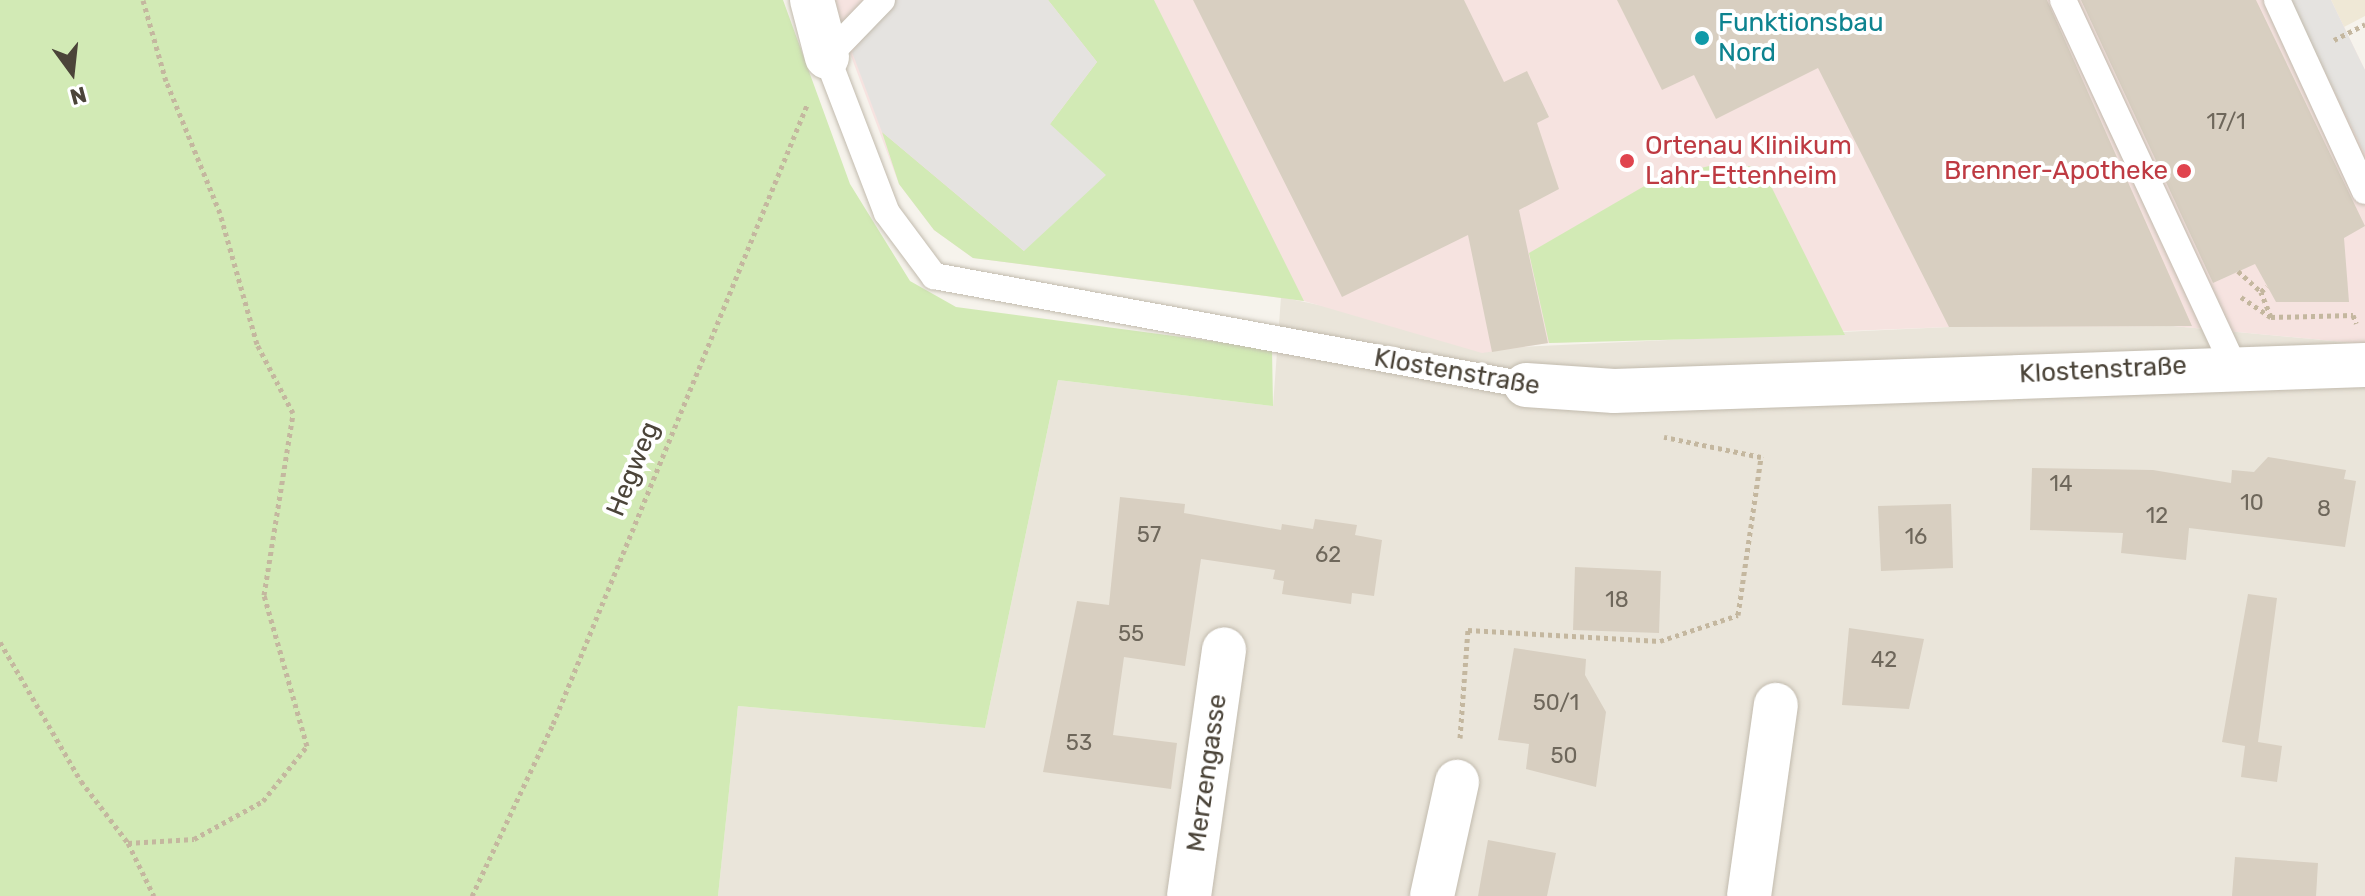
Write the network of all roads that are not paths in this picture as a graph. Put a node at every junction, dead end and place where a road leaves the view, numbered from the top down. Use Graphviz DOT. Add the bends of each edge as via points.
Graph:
graph roads {
  1 [pos="812,0"];
  2 [pos="882,0"];
  3 [pos="2063,0"];
  4 [pos="2277,0"];
  5 [pos="827,57"];
  6 [pos="2365,191"];
  7 [pos="2233,364"];
  8 [pos="2365,365"];
  9 [pos="1526,385"];
  10 [pos="1224,649"];
  11 [pos="1776,705"];
  12 [pos="1457,782"];
  13 [pos="1189,896"];
  14 [pos="1432,896"];
  15 [pos="1749,896"];
  1 -- 5 [label="street"];
  2 -- 5 [label="lane"];
  3 -- 7 [label="lane, Klostenstraße"];
  4 -- 6 [label="lane"];
  5 -- 9 [label="lane, Klostenstraße" via="887,213 934,276"];
  7 -- 8 [label="street, Klostenstraße"];
  7 -- 9 [label="street, Klostenstraße" via="1614,391"];
  10 -- 13 [label="street, Merzengasse"];
  11 -- 15 [label="street"];
  12 -- 14 [label="street"];
}
